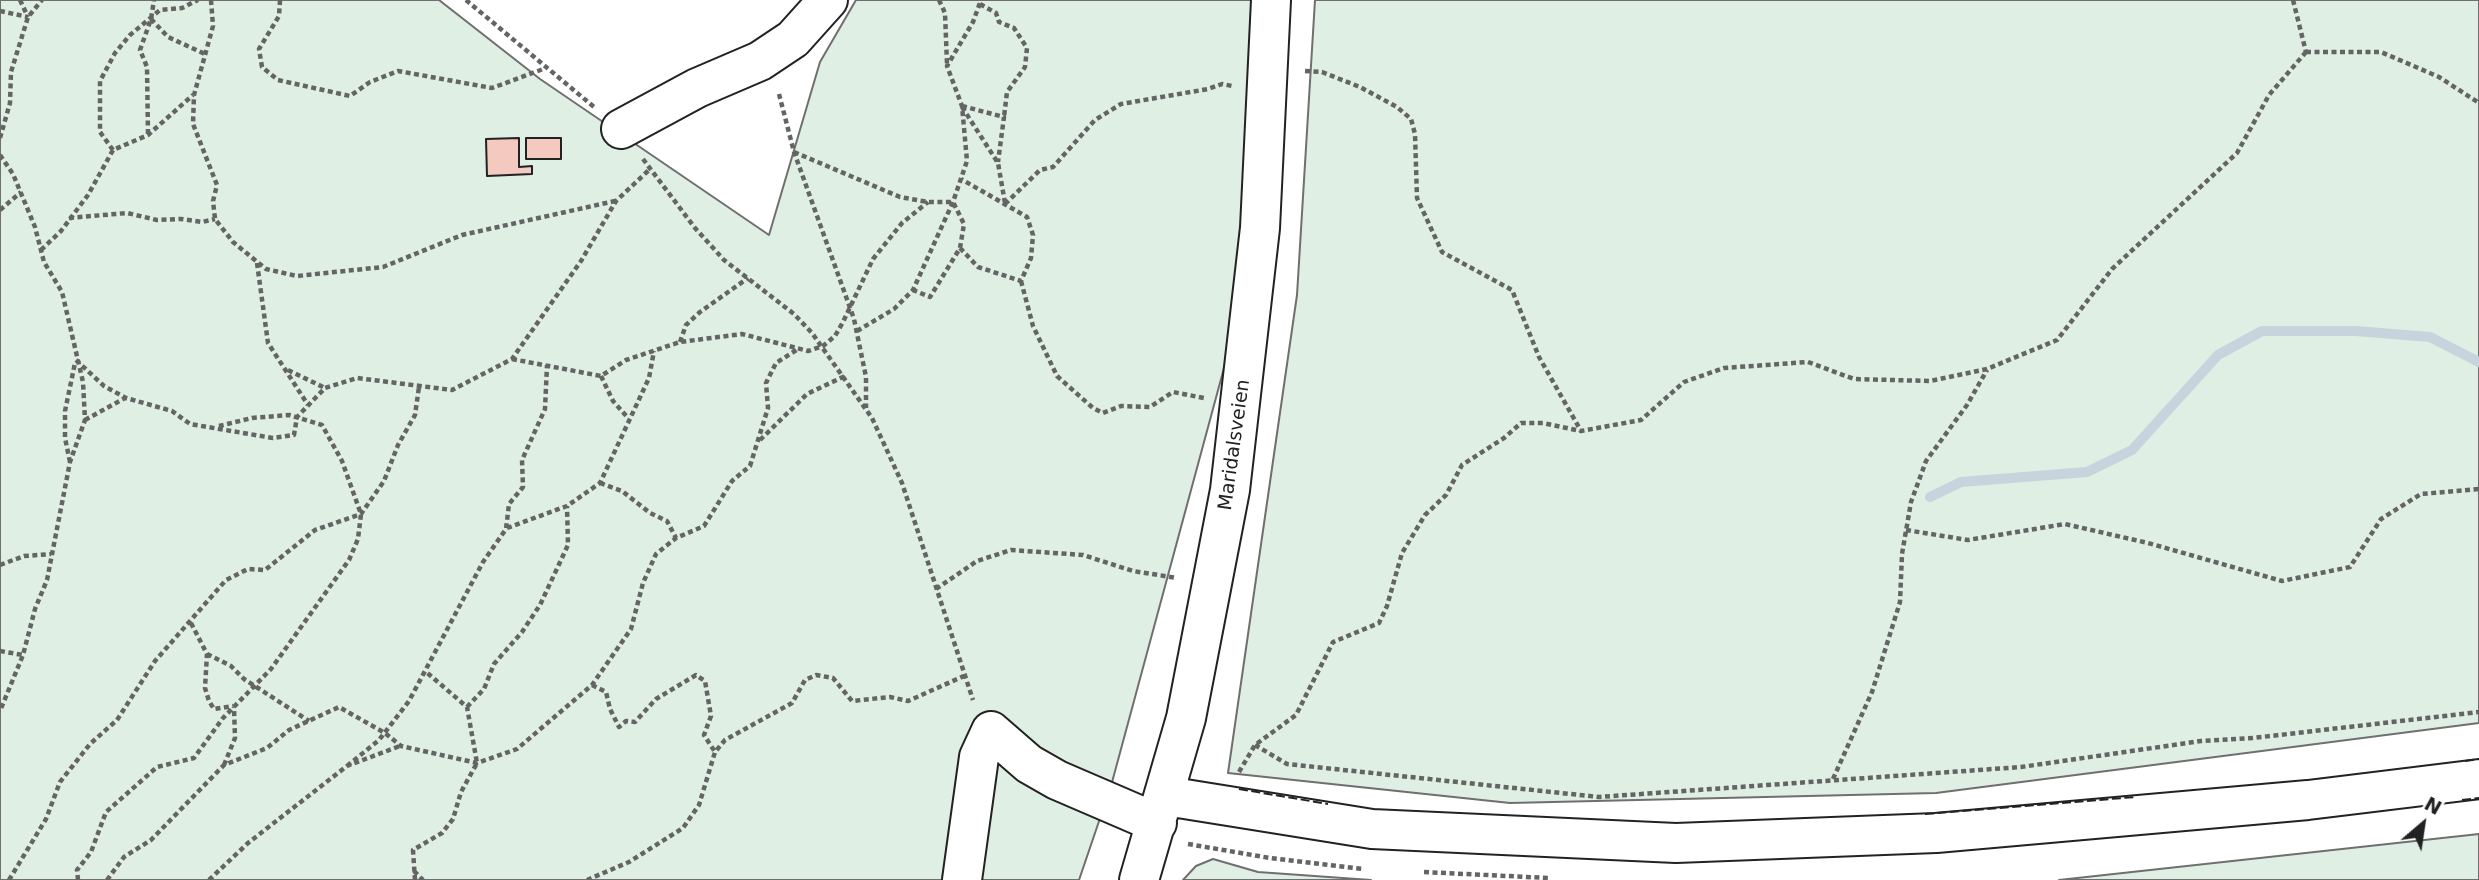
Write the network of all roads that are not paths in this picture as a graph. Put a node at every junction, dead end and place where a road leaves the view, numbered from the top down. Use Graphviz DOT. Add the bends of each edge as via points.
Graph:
graph roads {
  1 [pos="828,0"];
  2 [pos="1271,0"];
  3 [pos="621,129"];
  4 [pos="2479,779"];
  5 [pos="1162,809"];
  6 [pos="962,880"];
  7 [pos="1139,880"];
  1 -- 3 [label="street" via="793,39 775,51"];
  2 -- 5 [label="street, Maridalsveien" via="1260,229 1241,400 1214,584"];
  4 -- 5 [label="street" via="2295,801 1936,833 1676,843 1371,829"];
  5 -- 6 [label="street" via="1058,780 1029,764 991,731 979,757"];
  5 -- 7 [label="street, Maridalsveien"];
}
